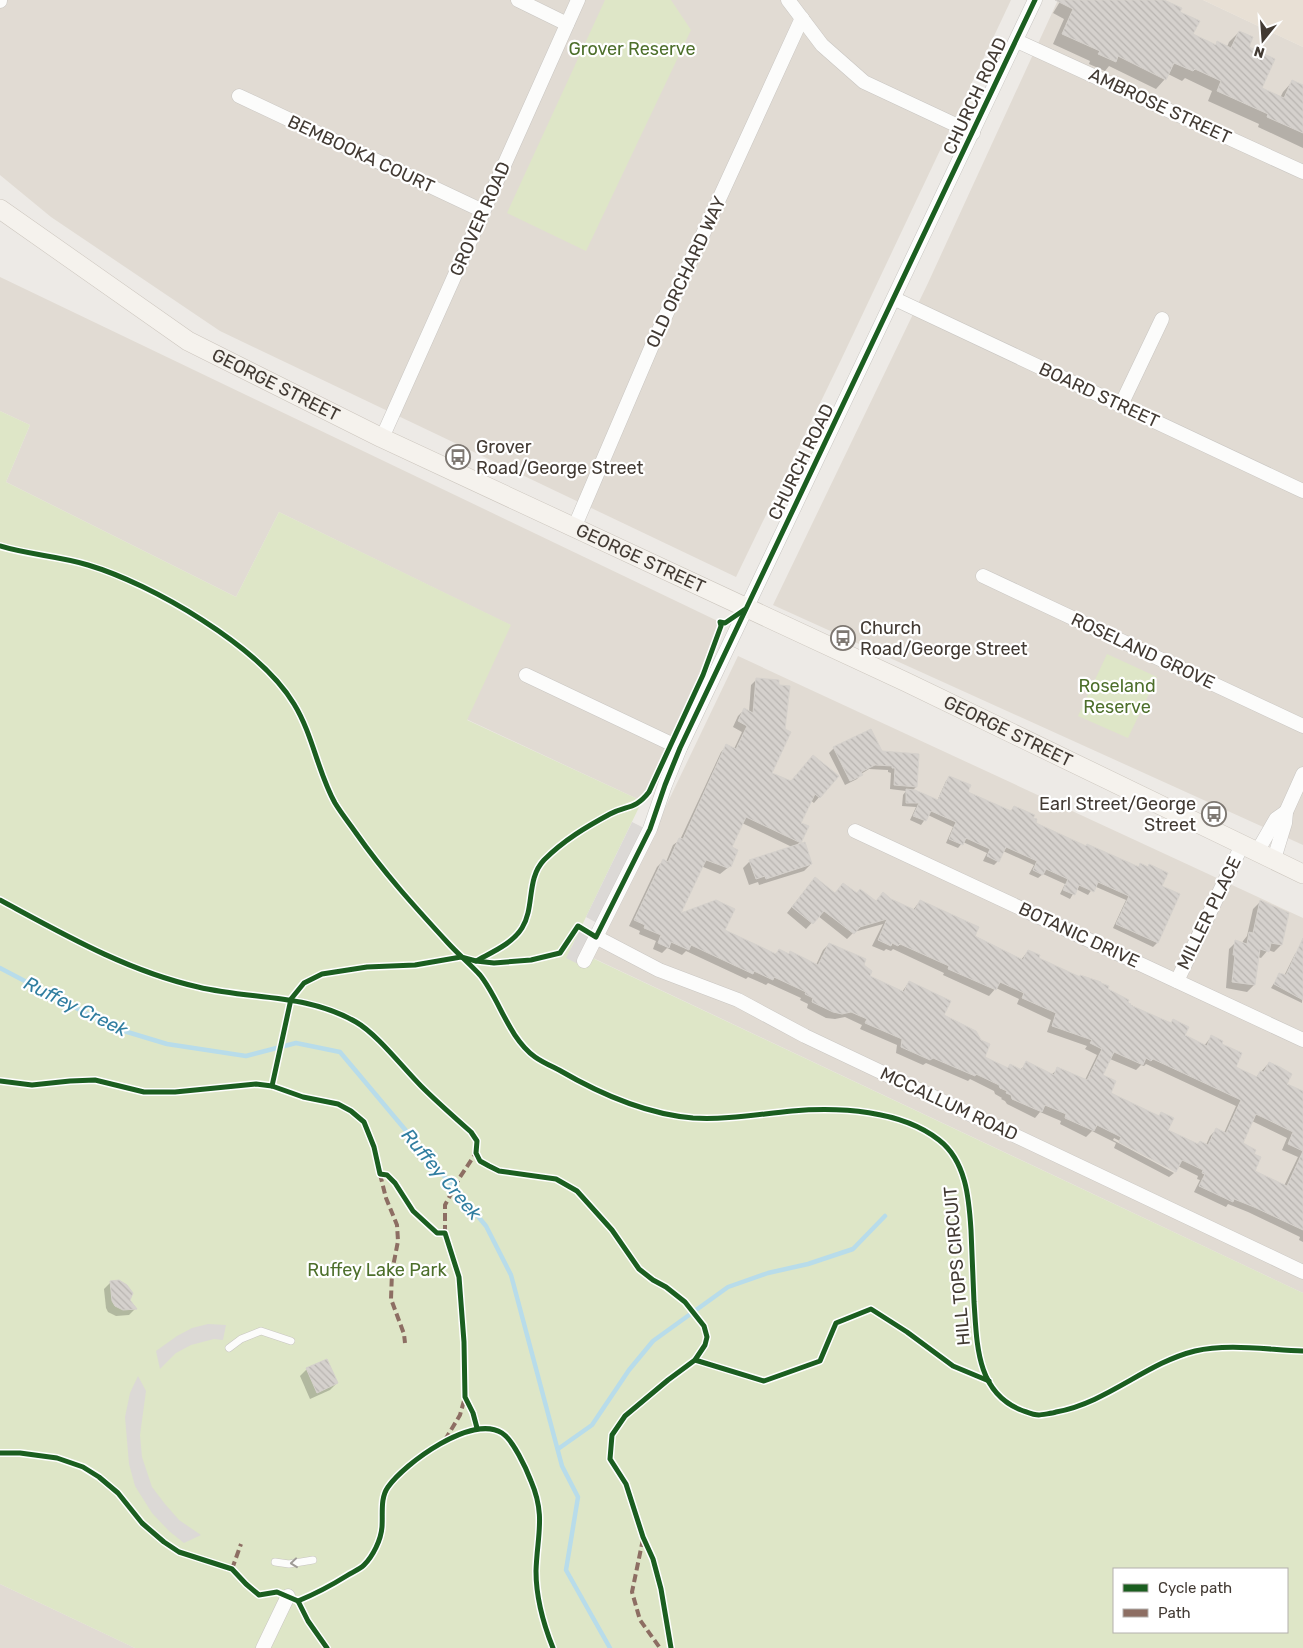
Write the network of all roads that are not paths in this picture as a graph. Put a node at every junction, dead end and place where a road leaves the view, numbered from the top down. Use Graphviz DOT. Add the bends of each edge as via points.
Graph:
graph roads {
  1 [pos="518,0"];
  2 [pos="578,0"];
  3 [pos="788,0"];
  4 [pos="1035,0"];
  5 [pos="802,18"];
  6 [pos="568,24"];
  7 [pos="1017,41"];
  8 [pos="239,96"];
  9 [pos="973,133"];
  10 [pos="1303,172"];
  11 [pos="0,209"];
  12 [pos="483,211"];
  13 [pos="895,299"];
  14 [pos="1162,319"];
  15 [pos="1121,405"];
  16 [pos="382,438"];
  17 [pos="1303,490"];
  18 [pos="574,528"];
  19 [pos="983,576"];
  20 [pos="746,608"];
  21 [pos="526,675"];
  22 [pos="1303,726"];
  23 [pos="680,748"];
  24 [pos="1303,774"];
  25 [pos="855,831"];
  26 [pos="1257,852"];
  27 [pos="1303,874"];
  28 [pos="596,937"];
  29 [pos="584,961"];
  30 [pos="1177,981"];
  31 [pos="1303,1040"];
  32 [pos="1303,1272"];
  33 [pos="291,1340"];
  34 [pos="230,1348"];
  35 [pos="313,1560"];
  36 [pos="275,1562"];
  37 [pos="288,1596"];
  38 [pos="263,1648"];
  1 -- 6 [label="street"];
  2 -- 6 [label="street, GROVER ROAD"];
  3 -- 5 [label="street"];
  4 -- 7 [label="street, CHURCH ROAD"];
  5 -- 9 [label="street" via="822,45 864,82"];
  5 -- 18 [label="street, OLD ORCHARD WAY" via="654,340"];
  6 -- 12 [label="street, GROVER ROAD"];
  7 -- 9 [label="street, CHURCH ROAD"];
  7 -- 10 [label="street, AMBROSE STREET"];
  8 -- 12 [label="street, BEMBOOKA COURT"];
  9 -- 13 [label="street, CHURCH ROAD"];
  11 -- 16 [label="main road, GEORGE STREET" via="188,341"];
  12 -- 16 [label="street, GROVER ROAD"];
  13 -- 15 [label="street, BOARD STREET"];
  13 -- 20 [label="street, CHURCH ROAD"];
  14 -- 15 [label="street"];
  15 -- 17 [label="street, BOARD STREET"];
  16 -- 18 [label="main road, GEORGE STREET"];
  18 -- 20 [label="main road, GEORGE STREET"];
  19 -- 22 [label="street, ROSELAND GROVE"];
  20 -- 23 [label="street, CHURCH ROAD"];
  20 -- 26 [label="main road, GEORGE STREET"];
  21 -- 23 [label="street"];
  23 -- 28 [label="street, CHURCH ROAD" via="650,829"];
  24 -- 26 [label="street, MILLER PLACE" via="1286,812 1276,820"];
  25 -- 30 [label="street, BOTANIC DRIVE"];
  26 -- 27 [label="main road, GEORGE STREET"];
  26 -- 30 [label="street, MILLER PLACE"];
  28 -- 29 [label="street, CHURCH ROAD"];
  28 -- 32 [label="street, MCCALLUM ROAD" via="659,970 738,1000 806,1036"];
  30 -- 31 [label="street, BOTANIC DRIVE"];
  33 -- 34 [label="lane" via="261,1331 241,1339"];
  35 -- 36 [label="lane, one-way" via="289,1564"];
  37 -- 38 [label="street"];
}
